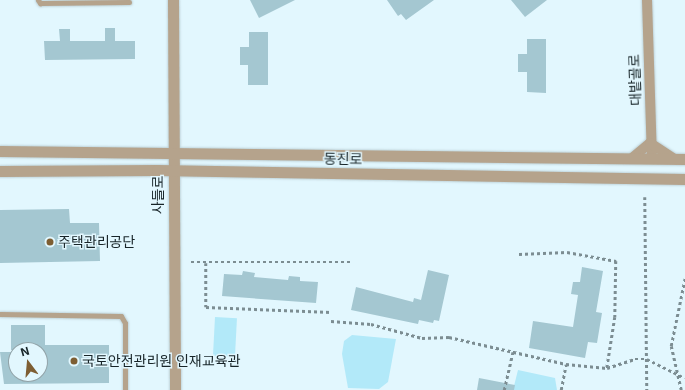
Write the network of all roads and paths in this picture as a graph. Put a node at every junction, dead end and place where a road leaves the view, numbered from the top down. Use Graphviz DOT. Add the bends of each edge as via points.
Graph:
graph roads {
  1 [pos="38,0"];
  2 [pos="173,0"];
  3 [pos="646,0"];
  4 [pos="130,2"];
  5 [pos="172,141"];
  6 [pos="650,143"];
  7 [pos="0,150"];
  8 [pos="158,153"];
  9 [pos="171,154"];
  10 [pos="187,154"];
  11 [pos="632,158"];
  12 [pos="652,159"];
  13 [pos="680,159"];
  14 [pos="157,170"];
  15 [pos="0,171"];
  16 [pos="173,171"];
  17 [pos="190,171"];
  18 [pos="685,179"];
  19 [pos="173,187"];
  20 [pos="645,197"];
  21 [pos="519,254"];
  22 [pos="191,262"];
  23 [pos="350,262"];
  24 [pos="206,263"];
  25 [pos="685,278"];
  26 [pos="331,312"];
  27 [pos="0,314"];
  28 [pos="331,321"];
  29 [pos="513,352"];
  30 [pos="647,359"];
  31 [pos="566,364"];
  32 [pos="607,368"];
  33 [pos="680,376"];
  34 [pos="685,378"];
  35 [pos="125,390"];
  36 [pos="175,390"];
  37 [pos="504,390"];
  38 [pos="561,390"];
  39 [pos="647,390"];
  40 [pos="681,390"];
  1 -- 4 [label="lane" via="40,3"];
  2 -- 5 [label="street, 사들로"];
  3 -- 6 [label="street, 대밭골로"];
  5 -- 8 [label="street"];
  5 -- 9 [label="street, 사들로"];
  5 -- 10 [label="street"];
  6 -- 11 [label="street"];
  6 -- 12 [label="street, 대밭골로"];
  6 -- 13 [label="street"];
  7 -- 8 [label="street, 동진로"];
  8 -- 9 [label="street, 동진로"];
  9 -- 10 [label="street, 동진로"];
  9 -- 16 [label="street, 사들로"];
  10 -- 11 [label="street, 동진로"];
  11 -- 12 [label="street, 동진로"];
  12 -- 13 [label="street, 동진로"];
  14 -- 15 [label="street, 동진로"];
  14 -- 16 [label="street, 동진로"];
  14 -- 19 [label="street"];
  16 -- 17 [label="street, 동진로"];
  16 -- 19 [label="street, 사들로"];
  17 -- 18 [label="street, 동진로"];
  17 -- 19 [label="street"];
  19 -- 36 [label="street, 사들로"];
  20 -- 30 [label="path"];
  21 -- 32 [label="path" via="567,252 616,261 615,317"];
  22 -- 24 [label="path"];
  23 -- 24 [label="path"];
  24 -- 26 [label="path" via="206,307"];
  25 -- 33 [label="path" via="671,346"];
  27 -- 35 [label="lane" via="122,316 125,323"];
  28 -- 29 [label="path" via="371,324 422,338 449,337"];
  29 -- 31 [label="path"];
  29 -- 37 [label="path"];
  30 -- 32 [label="path" via="635,359"];
  30 -- 33 [label="path"];
  30 -- 39 [label="path"];
  31 -- 32 [label="path"];
  31 -- 38 [label="path"];
  33 -- 34 [label="path"];
  33 -- 40 [label="path"];
}
